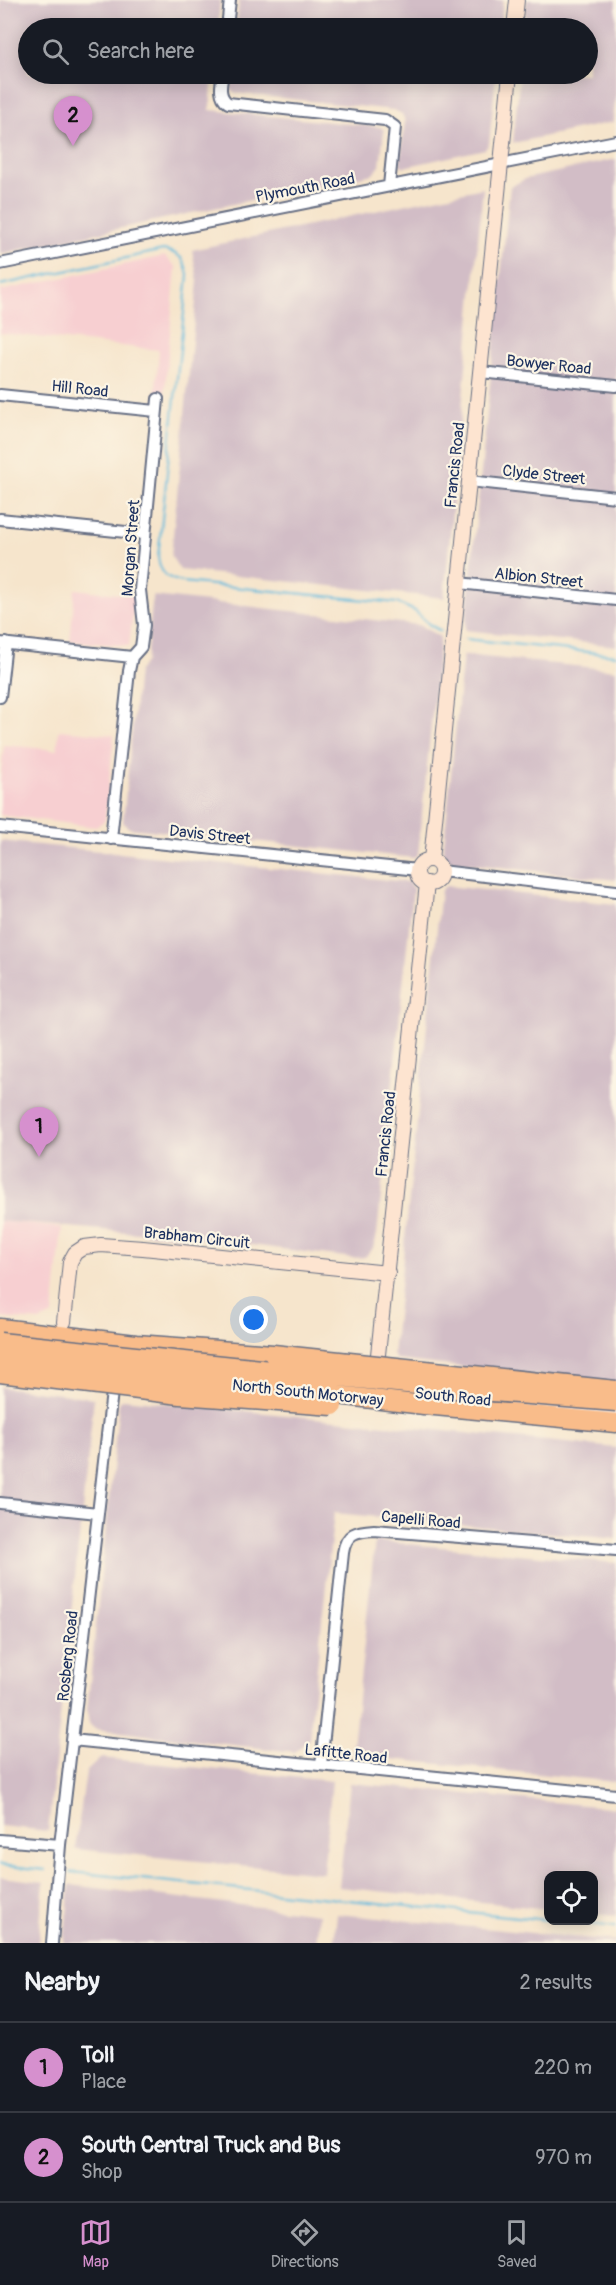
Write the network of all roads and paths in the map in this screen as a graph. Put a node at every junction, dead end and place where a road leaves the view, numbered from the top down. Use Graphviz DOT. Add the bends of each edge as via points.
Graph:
graph roads {
  1 [pos="230,0"];
  2 [pos="517,0"];
  3 [pos="228,18"];
  4 [pos="515,18"];
  5 [pos="223,84"];
  6 [pos="509,84"];
  7 [pos="616,141"];
  8 [pos="501,164"];
  9 [pos="389,186"];
  10 [pos="0,264"];
  11 [pos="480,372"];
  12 [pos="616,386"];
  13 [pos="0,395"];
  14 [pos="158,399"];
  15 [pos="156,411"];
  16 [pos="469,481"];
  17 [pos="616,497"];
  18 [pos="0,519"];
  19 [pos="145,534"];
  20 [pos="459,584"];
  21 [pos="616,600"];
  22 [pos="3,643"];
  23 [pos="132,657"];
  24 [pos="0,698"];
  25 [pos="0,827"];
  26 [pos="111,839"];
  27 [pos="431,860"];
  28 [pos="418,870"];
  29 [pos="441,871"];
  30 [pos="428,883"];
  31 [pos="616,891"];
  32 [pos="388,1273"];
  33 [pos="0,1328"];
  34 [pos="69,1329"];
  35 [pos="0,1342"];
  36 [pos="0,1356"];
  37 [pos="0,1373"];
  38 [pos="114,1373"];
  39 [pos="374,1388"];
  40 [pos="616,1390"];
  41 [pos="616,1402"];
  42 [pos="424,1405"];
  43 [pos="616,1410"];
  44 [pos="616,1423"];
  45 [pos="0,1503"];
  46 [pos="98,1514"];
  47 [pos="616,1550"];
  48 [pos="72,1740"];
  49 [pos="321,1766"];
  50 [pos="616,1795"];
  51 [pos="0,1840"];
  52 [pos="60,1845"];
  53 [pos="52,1943"];
  1 -- 3 [label="street"];
  2 -- 4 [label="street"];
  5 -- 9 [label="street" via="223,99 228,103 385,120 396,127"];
  6 -- 8 [label="street, Francis Road"];
  7 -- 8 [label="street, Plymouth Road"];
  8 -- 9 [label="street, Plymouth Road"];
  8 -- 11 [label="street, Francis Road"];
  9 -- 10 [label="street, Plymouth Road"];
  11 -- 12 [label="street, Bowyer Road"];
  11 -- 16 [label="street, Francis Road"];
  13 -- 15 [label="street, Hill Road"];
  14 -- 15 [label="street, Morgan Street"];
  15 -- 19 [label="street, Morgan Street"];
  16 -- 17 [label="street, Clyde Street"];
  16 -- 20 [label="street, Francis Road"];
  18 -- 19 [label="street"];
  19 -- 23 [label="street, Morgan Street" via="140,590 144,625 141,647"];
  20 -- 21 [label="street, Albion Street"];
  20 -- 27 [label="street, Francis Road"];
  22 -- 23 [label="street"];
  22 -- 24 [label="street"];
  23 -- 26 [label="street, Morgan Street"];
  25 -- 26 [label="street, Davis Street"];
  26 -- 28 [label="street, Davis Street"];
  27 -- 28 [label="street" via="424,861"];
  27 -- 29 [label="street"];
  28 -- 30 [label="street" via="421,880"];
  29 -- 30 [label="street" via="435,882"];
  29 -- 31 [label="street"];
  30 -- 32 [label="street, Francis Road"];
  32 -- 34 [label="street, Brabham Circuit" via="144,1248 84,1246 70,1262"];
  32 -- 39 [label="street, Francis Road"];
  33 -- 34 [label="highway" via="48,1333"];
  34 -- 40 [label="highway, bridge" via="136,1344 273,1354"];
  35 -- 41 [label="highway, North South Motorway, bridge" via="410,1385"];
  36 -- 42 [label="highway, North South Motorway, bridge"];
  37 -- 42 [label="highway, bridge" via="260,1402 364,1407"];
  38 -- 39 [label="street, South Road" via="124,1364 134,1363"];
  38 -- 46 [label="street, Rosberg Road"];
  39 -- 43 [label="street, South Road"];
  42 -- 44 [label="highway, North South Motorway"];
  45 -- 46 [label="street"];
  46 -- 48 [label="street, Rosberg Road"];
  47 -- 49 [label="street, Capelli Road" via="374,1530 351,1535 345,1541 343,1553"];
  48 -- 49 [label="street, Lafitte Road"];
  48 -- 52 [label="street, Rosberg Road"];
  49 -- 50 [label="street, Lafitte Road"];
  51 -- 52 [label="street"];
  52 -- 53 [label="street, Rosberg Road"];
}
